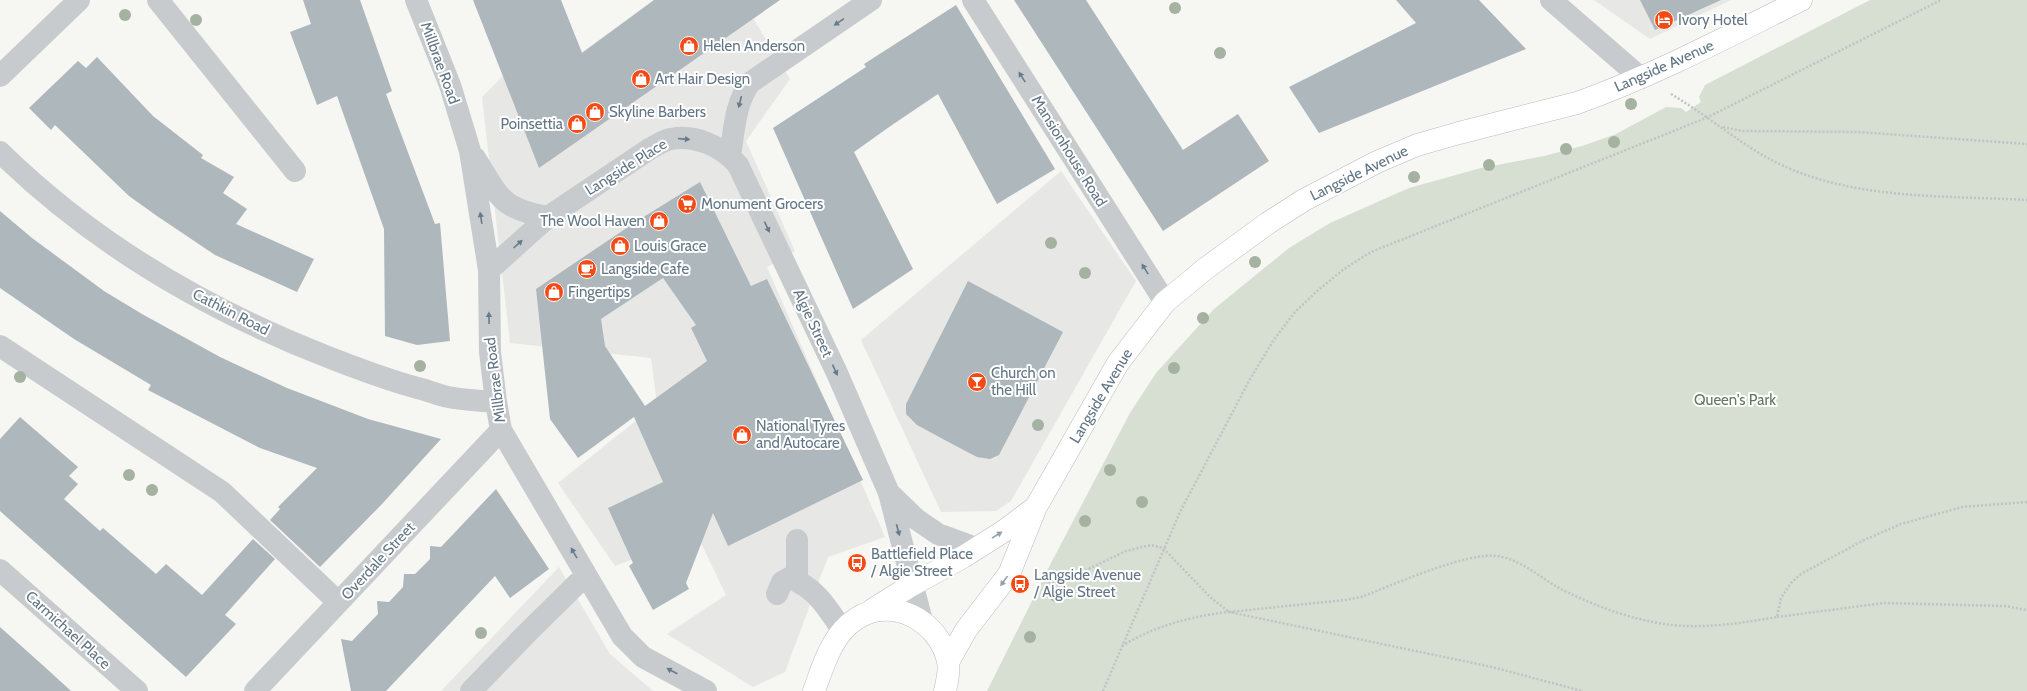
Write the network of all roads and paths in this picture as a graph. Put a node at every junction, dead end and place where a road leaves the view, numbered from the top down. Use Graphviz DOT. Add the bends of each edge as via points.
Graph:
graph roads {
  1 [pos="79,0"];
  2 [pos="158,0"];
  3 [pos="416,0"];
  4 [pos="871,0"];
  5 [pos="973,0"];
  6 [pos="1551,0"];
  7 [pos="1941,0"];
  8 [pos="1797,1"];
  9 [pos="0,76"];
  10 [pos="1641,78"];
  11 [pos="1706,118"];
  12 [pos="1721,127"];
  13 [pos="2027,144"];
  14 [pos="470,151"];
  15 [pos="0,152"];
  16 [pos="730,156"];
  17 [pos="295,171"];
  18 [pos="2027,200"];
  19 [pos="548,217"];
  20 [pos="489,270"];
  21 [pos="1165,302"];
  22 [pos="0,346"];
  23 [pos="496,402"];
  24 [pos="502,430"];
  25 [pos="889,494"];
  26 [pos="2027,502"];
  27 [pos="1036,507"];
  28 [pos="797,540"];
  29 [pos="976,548"];
  30 [pos="1163,548"];
  31 [pos="0,570"];
  32 [pos="586,574"];
  33 [pos="1009,574"];
  34 [pos="797,581"];
  35 [pos="912,585"];
  36 [pos="777,594"];
  37 [pos="338,602"];
  38 [pos="2027,610"];
  39 [pos="1229,612"];
  40 [pos="868,613"];
  41 [pos="1777,616"];
  42 [pos="922,621"];
  43 [pos="842,631"];
  44 [pos="1122,646"];
  45 [pos="948,662"];
  46 [pos="137,691"];
  47 [pos="255,691"];
  48 [pos="471,691"];
  49 [pos="706,691"];
  50 [pos="814,691"];
  51 [pos="945,691"];
  52 [pos="1103,691"];
  53 [pos="1582,691"];
  1 -- 9 [label="street"];
  2 -- 17 [label="street"];
  3 -- 14 [label="street, Millbrae Road" via="450,85"];
  4 -- 16 [label="street, one-way" via="750,82 740,101"];
  21 -- 5 [label="street, Mansionhouse Road, one-way"];
  6 -- 10 [label="street"];
  7 -- 11 [label="path"];
  8 -- 10 [label="main road, Langside Avenue" via="1701,51"];
  10 -- 11 [label="path" via="1693,107"];
  10 -- 21 [label="main road, Langside Avenue" via="1577,103 1459,133 1378,162 1304,200 1268,223"];
  11 -- 12 [label="path"];
  11 -- 30 [label="path" via="1371,252 1344,269 1295,312 1273,341 1249,381"];
  12 -- 13 [label="path" via="1742,131 1858,132"];
  12 -- 18 [label="path" via="1764,156 1821,181 1866,191"];
  14 -- 19 [label="street" via="501,199 526,213"];
  20 -- 14 [label="street, Millbrae Road, one-way"];
  15 -- 23 [label="street, Cathkin Road" via="103,238 187,290 238,317 303,347 389,380 452,398"];
  19 -- 16 [label="street, Langside Place, one-way" via="651,148 669,139 683,138 701,142"];
  16 -- 25 [label="street, Algie Street, one-way" via="738,165 837,373"];
  20 -- 19 [label="street, Langside Place, one-way"];
  23 -- 20 [label="street, Millbrae Road, one-way" via="490,352"];
  21 -- 27 [label="main road, Langside Avenue" via="1118,363"];
  22 -- 37 [label="street" via="222,492"];
  23 -- 24 [label="street, Millbrae Road"];
  32 -- 24 [label="street, Millbrae Road, one-way"];
  24 -- 37 [label="street, Overdale Street"];
  25 -- 29 [label="street, Algie Street" via="916,519 938,534"];
  25 -- 35 [label="street, Algie Street, one-way"];
  26 -- 41 [label="path" via="1962,507 1901,524 1864,540 1801,574 1781,598"];
  29 -- 27 [label="main road, Langside Avenue, one-way"];
  27 -- 33 [label="main road, Langside Avenue"];
  28 -- 34 [label="street"];
  29 -- 35 [label="main road, Langside Avenue"];
  30 -- 33 [label="path" via="1151,545 1126,552 1057,584"];
  30 -- 39 [label="path" via="1210,597"];
  30 -- 44 [label="path"];
  31 -- 46 [label="street, Carmichael Place"];
  32 -- 48 [label="street"];
  49 -- 32 [label="street, Millbrae Road, one-way" via="643,657 622,636"];
  33 -- 45 [label="main road, Langside Avenue, one-way" via="966,630"];
  34 -- 36 [label="street" via="789,578 782,582"];
  34 -- 43 [label="street" via="811,589 822,601"];
  35 -- 40 [label="main road, Langside Avenue"];
  35 -- 42 [label="street, Algie Street"];
  37 -- 47 [label="street, Overdale Street"];
  38 -- 41 [label="path" via="2005,606 1884,602"];
  39 -- 41 [label="path" via="1361,597 1458,562 1497,556 1519,563 1567,592 1640,619 1686,626 1733,624"];
  39 -- 44 [label="path" via="1172,623 1136,637"];
  39 -- 53 [label="path" via="1492,667"];
  40 -- 42 [label="main road" via="889,608"];
  40 -- 43 [label="main road, Langside Avenue"];
  42 -- 45 [label="main road" via="932,630 943,647"];
  43 -- 50 [label="main road, Langside Avenue" via="833,644"];
  44 -- 52 [label="path"];
  45 -- 51 [label="main road"];
}
